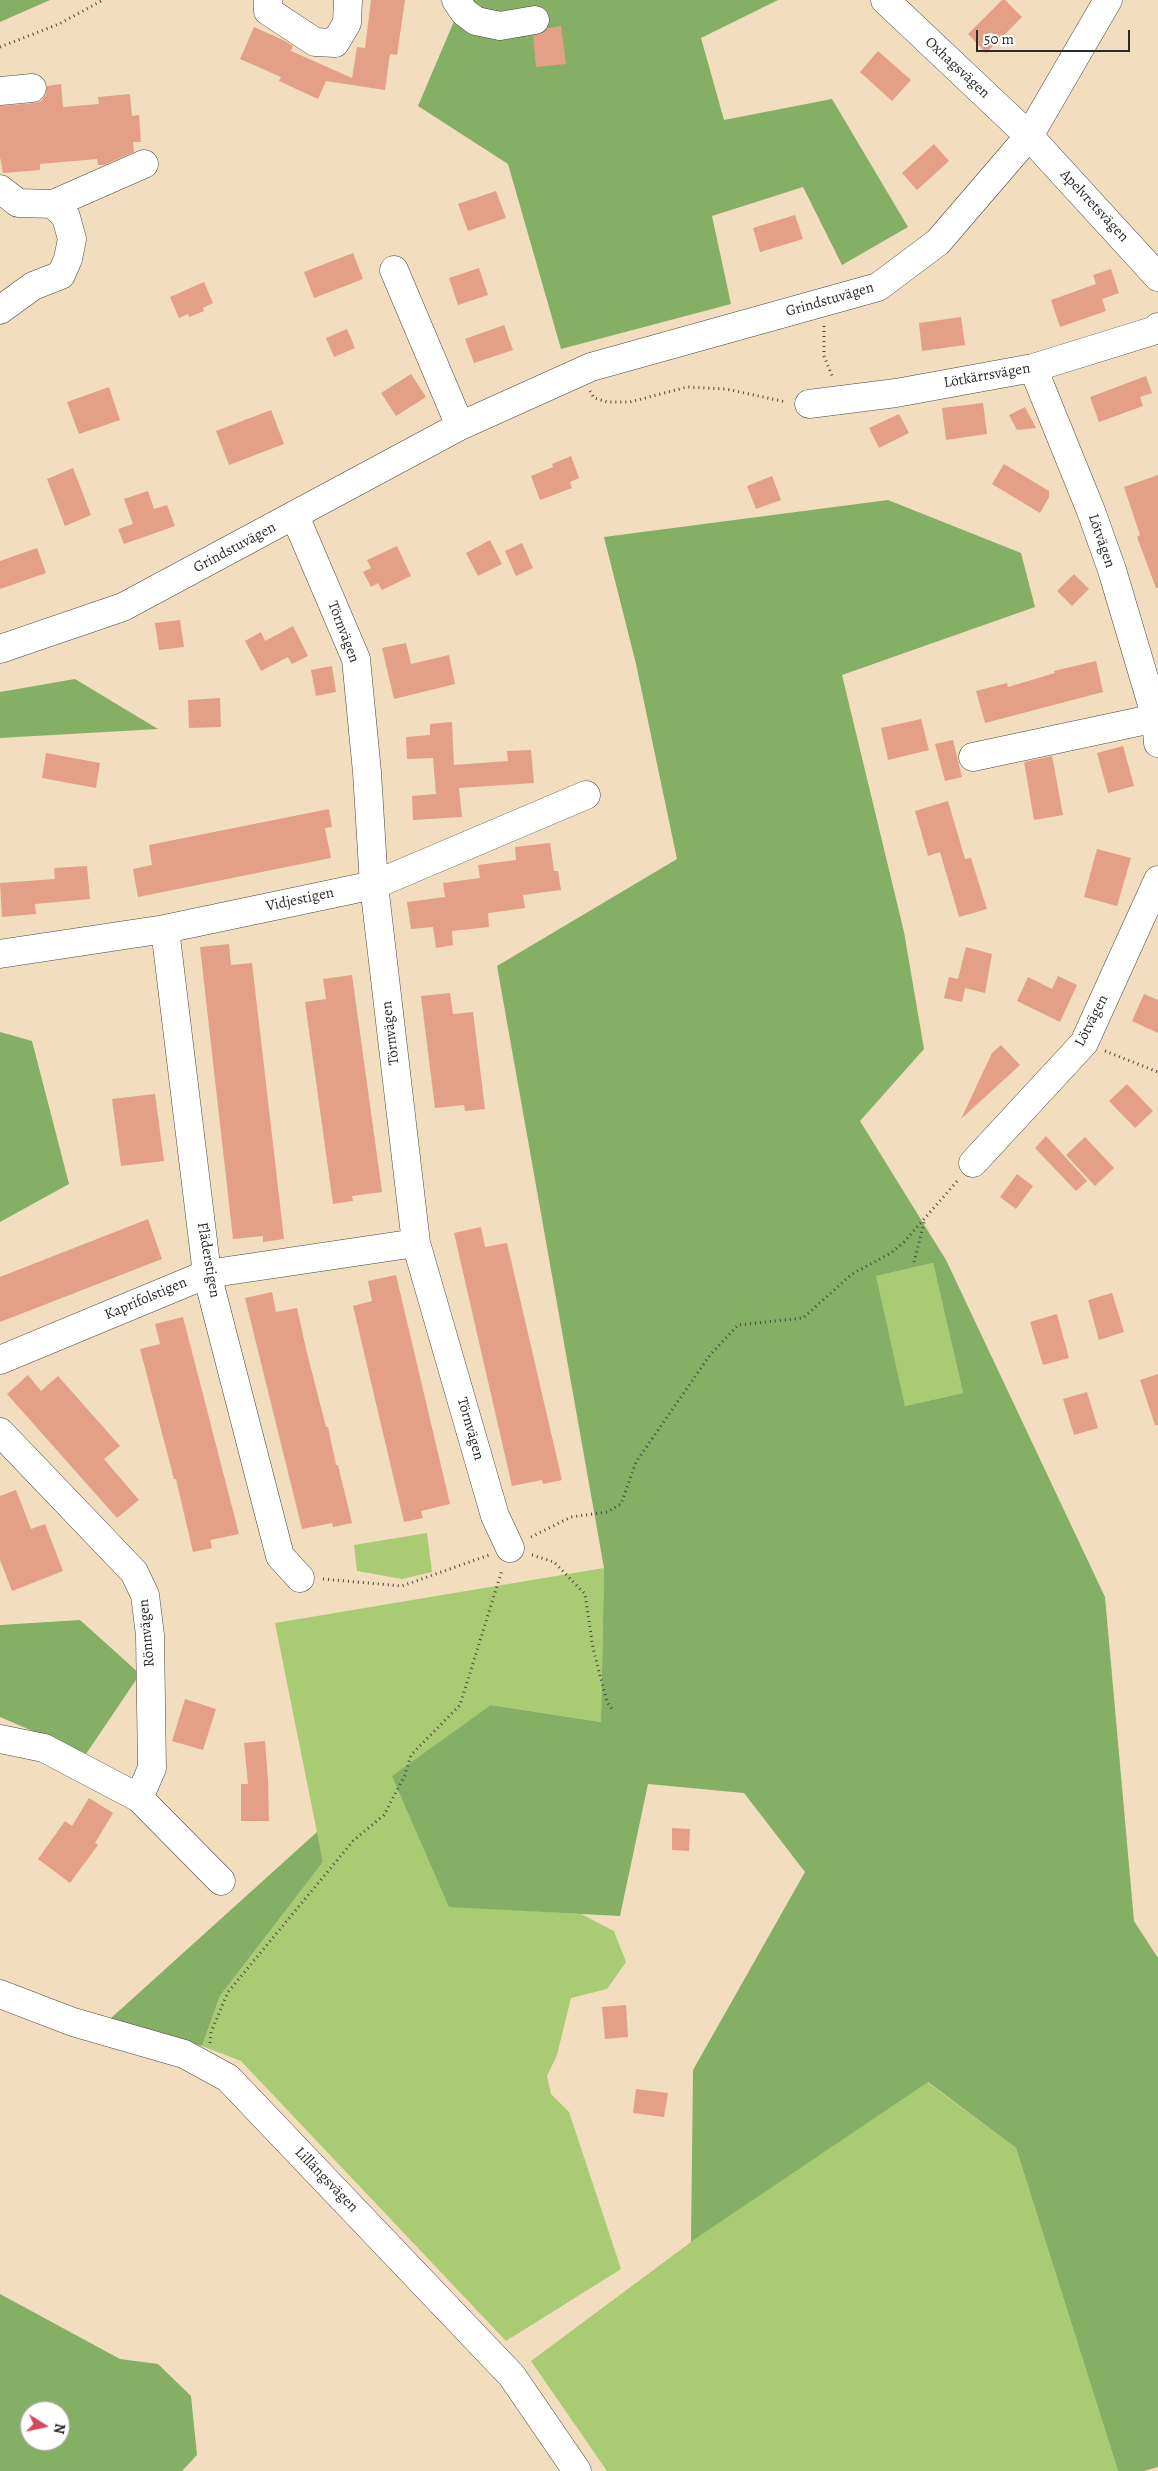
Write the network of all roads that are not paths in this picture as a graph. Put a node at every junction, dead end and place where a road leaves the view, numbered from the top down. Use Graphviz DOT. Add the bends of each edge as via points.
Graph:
graph roads {
  1 [pos="268,0"];
  2 [pos="348,0"];
  3 [pos="456,0"];
  4 [pos="885,0"];
  5 [pos="1108,0"];
  6 [pos="535,20"];
  7 [pos="32,88"];
  8 [pos="0,91"];
  9 [pos="1029,136"];
  10 [pos="144,164"];
  11 [pos="0,189"];
  12 [pos="53,204"];
  13 [pos="394,270"];
  14 [pos="1158,277"];
  15 [pos="0,310"];
  16 [pos="1158,327"];
  17 [pos="1034,368"];
  18 [pos="809,404"];
  19 [pos="460,426"];
  20 [pos="295,516"];
  21 [pos="0,650"];
  22 [pos="1157,731"];
  23 [pos="973,756"];
  24 [pos="586,795"];
  25 [pos="1158,880"];
  26 [pos="374,885"];
  27 [pos="165,929"];
  28 [pos="0,954"];
  29 [pos="973,1163"];
  30 [pos="416,1243"];
  31 [pos="207,1274"];
  32 [pos="0,1360"];
  33 [pos="0,1432"];
  34 [pos="510,1548"];
  35 [pos="300,1578"];
  36 [pos="0,1739"];
  37 [pos="139,1798"];
  38 [pos="221,1881"];
  39 [pos="0,1994"];
  40 [pos="578,2471"];
  1 -- 2 [label="street" via="268,11 315,42 335,43 346,23"];
  3 -- 6 [label="street" via="476,21 500,26"];
  4 -- 9 [label="street, Oxhagsvägen"];
  5 -- 9 [label="street, Grindstuvägen"];
  7 -- 8 [label="street"];
  9 -- 14 [label="street, Apelvretsvägen"];
  9 -- 19 [label="street, Grindstuvägen" via="938,242 878,287 591,367"];
  10 -- 12 [label="street"];
  11 -- 12 [label="street" via="18,204"];
  12 -- 15 [label="street" via="66,217 72,239 61,275 33,286"];
  13 -- 19 [label="street"];
  16 -- 17 [label="street, Lötkärrsvägen"];
  17 -- 18 [label="street, Lötkärrsvägen" via="896,393"];
  17 -- 22 [label="street, Lötvägen" via="1112,570"];
  19 -- 20 [label="street, Grindstuvägen"];
  20 -- 21 [label="street, Grindstuvägen" via="123,607"];
  20 -- 26 [label="street, Törnvägen" via="356,659"];
  22 -- 23 [label="street, Lötvägen"];
  24 -- 26 [label="street, Vidjestigen"];
  25 -- 29 [label="street, Lötvägen" via="1084,1043"];
  26 -- 27 [label="street, Vidjestigen"];
  26 -- 30 [label="street, Törnvägen"];
  27 -- 28 [label="street, Vidjestigen"];
  27 -- 31 [label="street, Fläderstigen"];
  30 -- 31 [label="street, Kaprifolstigen"];
  30 -- 34 [label="street, Törnvägen" via="495,1516"];
  31 -- 32 [label="street, Kaprifolstigen"];
  31 -- 35 [label="street, Fläderstigen" via="280,1556"];
  33 -- 37 [label="street, Rönnvägen" via="134,1572 145,1595 150,1634 152,1768"];
  36 -- 37 [label="street" via="44,1748"];
  37 -- 38 [label="street"];
  39 -- 40 [label="street, Lillängsvägen" via="73,2022 184,2054 228,2078 512,2376"];
}
